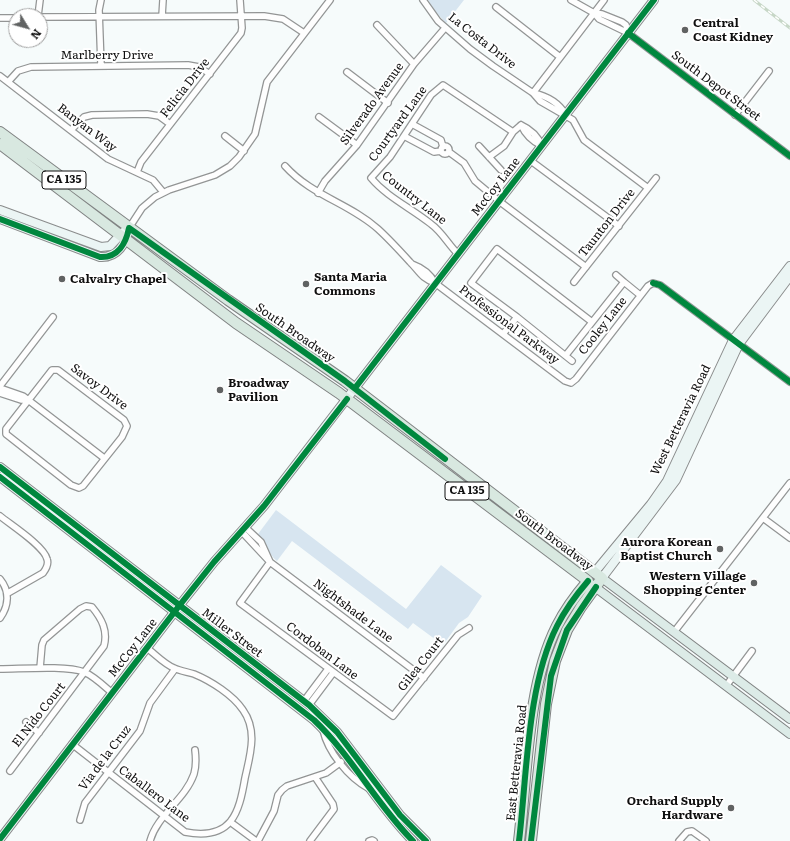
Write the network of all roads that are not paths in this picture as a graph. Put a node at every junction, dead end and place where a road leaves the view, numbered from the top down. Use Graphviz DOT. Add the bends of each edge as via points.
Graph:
graph roads {
  1 [pos="101,0"];
  2 [pos="163,0"];
  3 [pos="240,0"];
  4 [pos="330,0"];
  5 [pos="423,0"];
  6 [pos="571,0"];
  7 [pos="604,0"];
  8 [pos="654,0"];
  9 [pos="496,7"];
  10 [pos="594,13"];
  11 [pos="162,16"];
  12 [pos="242,16"];
  13 [pos="48,17"];
  14 [pos="99,17"];
  15 [pos="377,25"];
  16 [pos="445,28"];
  17 [pos="304,33"];
  18 [pos="628,33"];
  19 [pos="560,57"];
  20 [pos="414,64"];
  21 [pos="101,65"];
  22 [pos="769,71"];
  23 [pos="347,72"];
  24 [pos="210,74"];
  25 [pos="0,76"];
  26 [pos="8,82"];
  27 [pos="533,93"];
  28 [pos="388,103"];
  29 [pos="566,115"];
  30 [pos="736,115"];
  31 [pos="319,117"];
  32 [pos="170,124"];
  33 [pos="412,124"];
  34 [pos="71,130"];
  35 [pos="0,132"];
  36 [pos="513,132"];
  37 [pos="225,136"];
  38 [pos="404,136"];
  39 [pos="0,144"];
  40 [pos="357,145"];
  41 [pos="479,146"];
  42 [pos="542,146"];
  43 [pos="442,149"];
  44 [pos="244,151"];
  45 [pos="790,156"];
  46 [pos="489,157"];
  47 [pos="531,161"];
  48 [pos="285,166"];
  49 [pos="501,170"];
  50 [pos="138,172"];
  51 [pos="371,178"];
  52 [pos="656,178"];
  53 [pos="648,188"];
  54 [pos="163,192"];
  55 [pos="318,193"];
  56 [pos="499,201"];
  57 [pos="0,210"];
  58 [pos="0,219"];
  59 [pos="619,226"];
  60 [pos="129,228"];
  61 [pos="123,238"];
  62 [pos="458,254"];
  63 [pos="790,266"];
  64 [pos="586,267"];
  65 [pos="616,275"];
  66 [pos="790,276"];
  67 [pos="574,282"];
  68 [pos="624,282"];
  69 [pos="435,283"];
  70 [pos="640,295"];
  71 [pos="53,317"];
  72 [pos="517,317"];
  73 [pos="592,322"];
  74 [pos="503,334"];
  75 [pos="736,342"];
  76 [pos="566,355"];
  77 [pos="572,360"];
  78 [pos="790,382"];
  79 [pos="571,383"];
  80 [pos="0,387"];
  81 [pos="355,388"];
  82 [pos="0,393"];
  83 [pos="347,399"];
  84 [pos="28,400"];
  85 [pos="443,457"];
  86 [pos="104,458"];
  87 [pos="435,466"];
  88 [pos="0,467"];
  89 [pos="0,476"];
  90 [pos="790,483"];
  91 [pos="0,516"];
  92 [pos="763,518"];
  93 [pos="244,530"];
  94 [pos="790,538"];
  95 [pos="270,562"];
  96 [pos="598,576"];
  97 [pos="0,579"];
  98 [pos="592,584"];
  99 [pos="8,593"];
  100 [pos="177,609"];
  101 [pos="0,618"];
  102 [pos="469,628"];
  103 [pos="674,632"];
  104 [pos="667,641"];
  105 [pos="147,648"];
  106 [pos="752,651"];
  107 [pos="721,667"];
  108 [pos="40,668"];
  109 [pos="0,669"];
  110 [pos="175,669"];
  111 [pos="330,671"];
  112 [pos="85,673"];
  113 [pos="733,676"];
  114 [pos="424,678"];
  115 [pos="726,686"];
  116 [pos="112,693"];
  117 [pos="306,703"];
  118 [pos="393,716"];
  119 [pos="790,719"];
  120 [pos="26,722"];
  121 [pos="322,728"];
  122 [pos="39,733"];
  123 [pos="790,734"];
  124 [pos="72,744"];
  125 [pos="196,750"];
  126 [pos="341,762"];
  127 [pos="10,771"];
  128 [pos="526,771"];
  129 [pos="538,772"];
  130 [pos="108,773"];
  131 [pos="315,778"];
  132 [pos="372,790"];
  133 [pos="164,815"];
  134 [pos="80,820"];
  135 [pos="233,824"];
  136 [pos="0,839"];
  137 [pos="150,841"];
  138 [pos="257,841"];
  139 [pos="310,841"];
  140 [pos="413,841"];
  141 [pos="426,841"];
  142 [pos="519,841"];
  143 [pos="530,841"];
  144 [pos="678,841"];
  145 [pos="706,841"];
  1 -- 14 [label="street"];
  2 -- 11 [label="street"];
  3 -- 12 [label="street, Felicia Drive"];
  4 -- 17 [label="street"];
  5 -- 16 [label="street, La Costa Drive"];
  6 -- 10 [label="street, South Depot Street"];
  7 -- 10 [label="street"];
  8 -- 18 [label="street, McCoy Lane"];
  9 -- 19 [label="street"];
  10 -- 18 [label="street, South Depot Street" via="622,22 626,25"];
  10 -- 19 [label="street"];
  11 -- 12 [label="street"];
  11 -- 14 [label="street"];
  12 -- 17 [label="street" via="283,19"];
  12 -- 24 [label="street, Felicia Drive" via="241,33"];
  13 -- 14 [label="street"];
  14 -- 21 [label="street"];
  15 -- 20 [label="street"];
  16 -- 20 [label="street, Silverado Avenue"];
  16 -- 27 [label="street, La Costa Drive" via="492,66"];
  17 -- 44 [label="street" via="267,82 255,134"];
  18 -- 29 [label="street, McCoy Lane"];
  18 -- 30 [label="street, South Depot Street"];
  19 -- 27 [label="street"];
  20 -- 28 [label="street, Silverado Avenue"];
  21 -- 24 [label="street, Marlberry Drive" via="188,65 199,67"];
  21 -- 26 [label="street, Marlberry Drive" via="31,67 18,71"];
  22 -- 30 [label="street"];
  23 -- 28 [label="street"];
  24 -- 32 [label="street, Felicia Drive"];
  25 -- 26 [label="street, Banyan Way"];
  26 -- 34 [label="street, Banyan Way"];
  27 -- 29 [label="street, La Costa Drive" via="546,105"];
  28 -- 40 [label="street, Silverado Avenue"];
  29 -- 42 [label="street, McCoy Lane"];
  29 -- 53 [label="street" via="576,123 584,140"];
  30 -- 45 [label="street, South Depot Street"];
  31 -- 40 [label="street"];
  32 -- 34 [label="street" via="153,114 92,115 84,117"];
  32 -- 50 [label="street, Felicia Drive" via="141,162"];
  33 -- 36 [label="street, Courtyard Lane" via="431,95 443,85"];
  33 -- 38 [label="street, Courtyard Lane"];
  33 -- 43 [label="street" via="441,140"];
  34 -- 50 [label="street, Banyan Way" via="108,159"];
  35 -- 60 [label="highway, CA 135"];
  36 -- 42 [label="street" via="521,125 523,131 536,144"];
  36 -- 46 [label="street" via="504,146"];
  37 -- 44 [label="street"];
  38 -- 43 [label="street" via="434,152"];
  38 -- 51 [label="street, Courtyard Lane"];
  39 -- 61 [label="highway, CA 135"];
  40 -- 55 [label="street, Silverado Avenue" via="325,181"];
  41 -- 46 [label="street"];
  42 -- 47 [label="street, McCoy Lane"];
  43 -- 56 [label="street" via="444,154 449,152 464,163 475,181"];
  44 -- 54 [label="street" via="230,166 215,175"];
  46 -- 49 [label="street"];
  47 -- 56 [label="street, McCoy Lane"];
  47 -- 59 [label="street"];
  48 -- 55 [label="street, Professional Parkway"];
  50 -- 54 [label="street, Banyan Way" via="153,180"];
  51 -- 62 [label="street, Country Lane" via="388,194 432,224"];
  52 -- 53 [label="street, Taunton Drive"];
  53 -- 59 [label="street, Taunton Drive"];
  54 -- 60 [label="street" via="142,208"];
  55 -- 69 [label="street, Professional Parkway" via="355,212 377,228 412,264 431,275"];
  56 -- 62 [label="street, McCoy Lane"];
  56 -- 64 [label="street"];
  57 -- 61 [label="street" via="100,248 110,246"];
  58 -- 61 [label="street" via="106,258 114,254"];
  59 -- 64 [label="street, Taunton Drive"];
  60 -- 61 [label="street"];
  60 -- 81 [label="highway, South Broadway / CA 135"];
  61 -- 83 [label="highway, South Broadway / CA 135" via="236,323"];
  62 -- 69 [label="street, McCoy Lane"];
  63 -- 75 [label="street, West Betteravia Road"];
  64 -- 67 [label="street, Taunton Drive"];
  65 -- 68 [label="street"];
  66 -- 75 [label="street, West Betteravia Road"];
  68 -- 70 [label="street"];
  68 -- 73 [label="street"];
  69 -- 74 [label="street, Professional Parkway"];
  69 -- 81 [label="street, McCoy Lane"];
  70 -- 75 [label="street, Cooley Lane" via="653,283 660,285"];
  70 -- 79 [label="street, Cooley Lane"];
  71 -- 80 [label="street"];
  72 -- 73 [label="street" via="471,283 497,249"];
  72 -- 74 [label="street"];
  72 -- 76 [label="street"];
  73 -- 76 [label="street"];
  74 -- 79 [label="street, Professional Parkway"];
  75 -- 78 [label="street"];
  75 -- 96 [label="street, West Betteravia Road" via="676,480"];
  76 -- 77 [label="street"];
  80 -- 84 [label="street"];
  81 -- 83 [label="street, McCoy Lane"];
  81 -- 85 [label="highway, South Broadway / CA 135"];
  82 -- 84 [label="street"];
  83 -- 87 [label="highway, South Broadway / CA 135"];
  83 -- 93 [label="street, McCoy Lane"];
  84 -- 86 [label="street"];
  84 -- 86 [label="street" via="6,429 6,434 71,485 79,488 83,486"];
  84 -- 86 [label="street, Savoy Drive" via="52,370 58,370 124,420 128,426"];
  85 -- 87 [label="highway"];
  85 -- 96 [label="highway, South Broadway / CA 135"];
  87 -- 98 [label="highway, South Broadway / CA 135"];
  88 -- 100 [label="street, Miller Street"];
  89 -- 100 [label="street, Miller Street"];
  90 -- 92 [label="street"];
  91 -- 99 [label="street" via="35,543 47,559 43,573"];
  92 -- 94 [label="street"];
  92 -- 103 [label="street"];
  93 -- 95 [label="street, Nightshade Lane"];
  93 -- 100 [label="street, McCoy Lane" via="214,562"];
  95 -- 111 [label="street, Cordoban Lane" via="240,603"];
  95 -- 114 [label="street, Nightshade Lane"];
  96 -- 98 [label="highway, West Betteravia Road"];
  96 -- 103 [label="main road, South Broadway / CA 135"];
  97 -- 99 [label="street"];
  98 -- 104 [label="main road, South Broadway / CA 135"];
  98 -- 128 [label="highway, East Betteravia Road" via="558,625 545,657 534,705"];
  98 -- 129 [label="highway, East Betteravia Road" via="567,630 555,661 546,704"];
  99 -- 101 [label="street"];
  100 -- 105 [label="street, McCoy Lane"];
  100 -- 117 [label="street, Miller Street"];
  100 -- 121 [label="street, Miller Street"];
  102 -- 114 [label="street, Gilea Court" via="458,635"];
  103 -- 107 [label="main road, South Broadway / CA 135"];
  104 -- 107 [label="main road" via="675,638 714,666"];
  104 -- 115 [label="main road, South Broadway / CA 135"];
  105 -- 110 [label="street"];
  105 -- 116 [label="street, McCoy Lane"];
  106 -- 113 [label="street"];
  107 -- 113 [label="main road, South Broadway / CA 135"];
  108 -- 109 [label="street"];
  108 -- 112 [label="street"];
  108 -- 112 [label="street, El Nido Court" via="44,640 80,609 88,606 92,607 102,622 106,638 100,654"];
  110 -- 130 [label="street, Via de la Cruz" via="150,703 140,730"];
  110 -- 135 [label="street" via="200,677 219,688 239,705 249,720 252,744 241,801"];
  111 -- 117 [label="street"];
  111 -- 118 [label="street, Cordoban Lane"];
  112 -- 116 [label="street"];
  112 -- 122 [label="street, El Nido Court"];
  113 -- 115 [label="street"];
  113 -- 119 [label="main road, South Broadway / CA 135"];
  114 -- 118 [label="street, Gilea Court"];
  115 -- 123 [label="main road, South Broadway / CA 135"];
  116 -- 124 [label="street, McCoy Lane"];
  117 -- 141 [label="street, Miller Street" via="337,732 400,814"];
  120 -- 122 [label="street"];
  121 -- 126 [label="street, Miller Street" via="327,742"];
  121 -- 132 [label="street, Miller Street"];
  122 -- 127 [label="street, El Nido Court"];
  124 -- 130 [label="street, Caballero Lane"];
  124 -- 136 [label="street, McCoy Lane"];
  125 -- 133 [label="street" via="193,775"];
  126 -- 131 [label="street"];
  126 -- 132 [label="street, Miller Street" via="356,781"];
  128 -- 129 [label="highway"];
  128 -- 142 [label="highway, East Betteravia Road"];
  129 -- 143 [label="highway, East Betteravia Road"];
  130 -- 133 [label="street, Caballero Lane"];
  130 -- 134 [label="street, Via de la Cruz" via="85,803"];
  131 -- 138 [label="street" via="287,786 282,790 274,811"];
  131 -- 139 [label="street" via="334,805 331,814"];
  132 -- 140 [label="street, Miller Street"];
  133 -- 135 [label="street, Caballero Lane" via="186,832 205,838 222,834"];
  133 -- 137 [label="street"];
  135 -- 138 [label="street"];
  144 -- 145 [label="street" via="687,832 692,831"];
}
